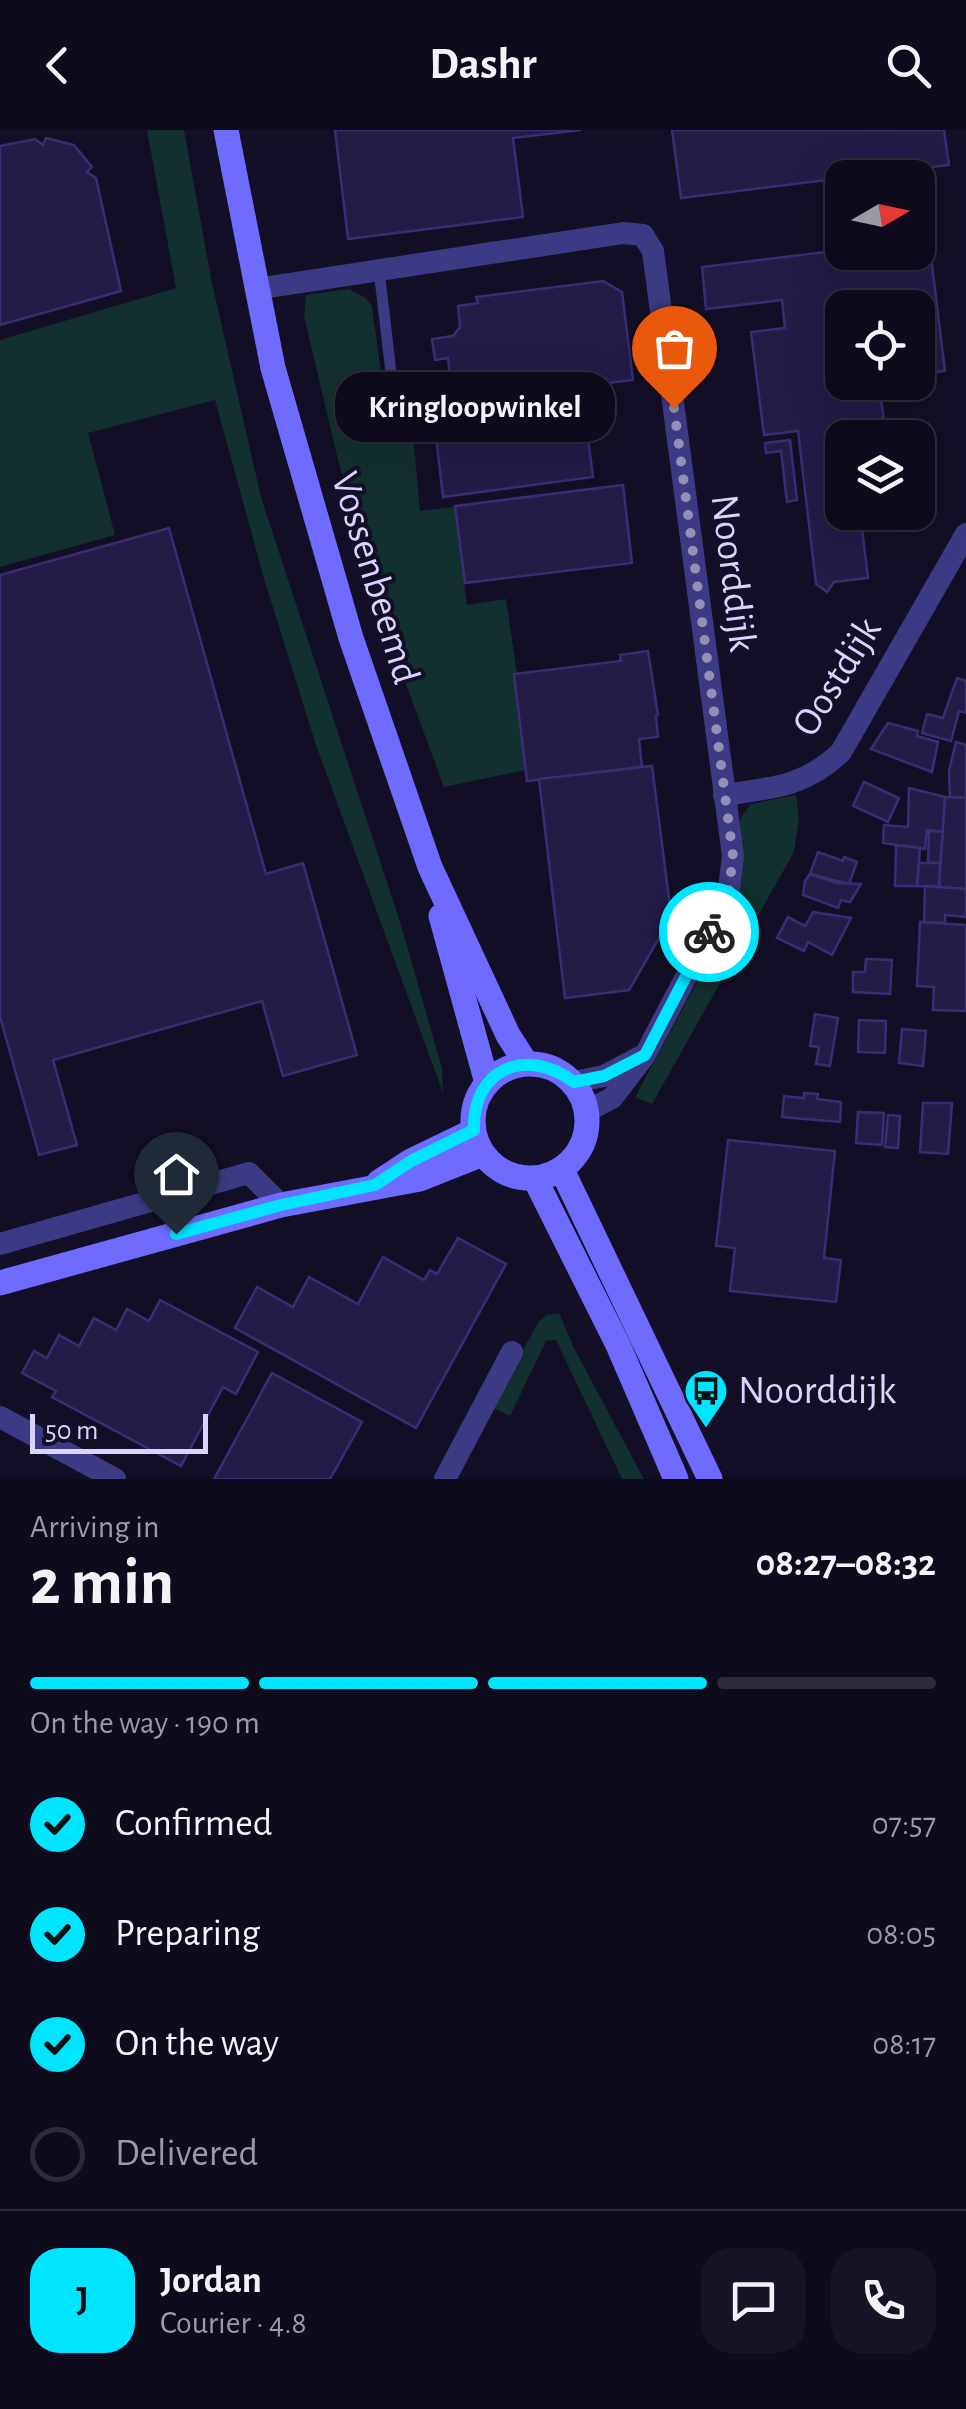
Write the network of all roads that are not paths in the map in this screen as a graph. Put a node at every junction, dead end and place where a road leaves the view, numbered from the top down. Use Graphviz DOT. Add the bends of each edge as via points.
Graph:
graph roads {
  1 [pos="226,130"];
  2 [pos="378,270"];
  3 [pos="256,289"];
  4 [pos="394,398"];
  5 [pos="966,534"];
  6 [pos="724,796"];
  7 [pos="430,867"];
  8 [pos="645,1055"];
  9 [pos="526,1063"];
  10 [pos="574,1082"];
  11 [pos="487,1083"];
  12 [pos="587,1111"];
  13 [pos="478,1142"];
  14 [pos="562,1170"];
  15 [pos="535,1179"];
  16 [pos="281,1205"];
  17 [pos="0,1244"];
  18 [pos="0,1283"];
  19 [pos="512,1352"];
  20 [pos="0,1417"];
  21 [pos="115,1479"];
  22 [pos="445,1479"];
  23 [pos="676,1479"];
  24 [pos="710,1479"];
  1 -- 3 [label="main road, Vossenbeemd"];
  2 -- 3 [label="street, Noorddijk"];
  2 -- 4 [label="lane"];
  2 -- 6 [label="street, Noorddijk" via="643,235 653,251"];
  3 -- 7 [label="main road, Vossenbeemd" via="352,638"];
  5 -- 6 [label="street, Oostdijk" via="840,752 820,773"];
  6 -- 8 [label="street, Noorddijk" via="733,856 728,897"];
  7 -- 9 [label="main road, Vossenbeemd"];
  7 -- 11 [label="main road, Vossenbeemd"];
  8 -- 10 [label="street" via="604,1076"];
  8 -- 12 [label="street, Noorddijk" via="612,1098"];
  9 -- 10 [label="main road" via="555,1069"];
  9 -- 11 [label="main road"];
  10 -- 12 [label="main road"];
  11 -- 13 [label="main road" via="473,1114"];
  12 -- 14 [label="main road" via="583,1144"];
  13 -- 15 [label="main road" via="506,1174"];
  13 -- 16 [label="main road" via="420,1179"];
  14 -- 15 [label="main road"];
  14 -- 24 [label="main road"];
  15 -- 23 [label="main road"];
  16 -- 17 [label="street" via="249,1173"];
  16 -- 18 [label="main road"];
  19 -- 22 [label="street"];
  20 -- 21 [label="street"];
}
